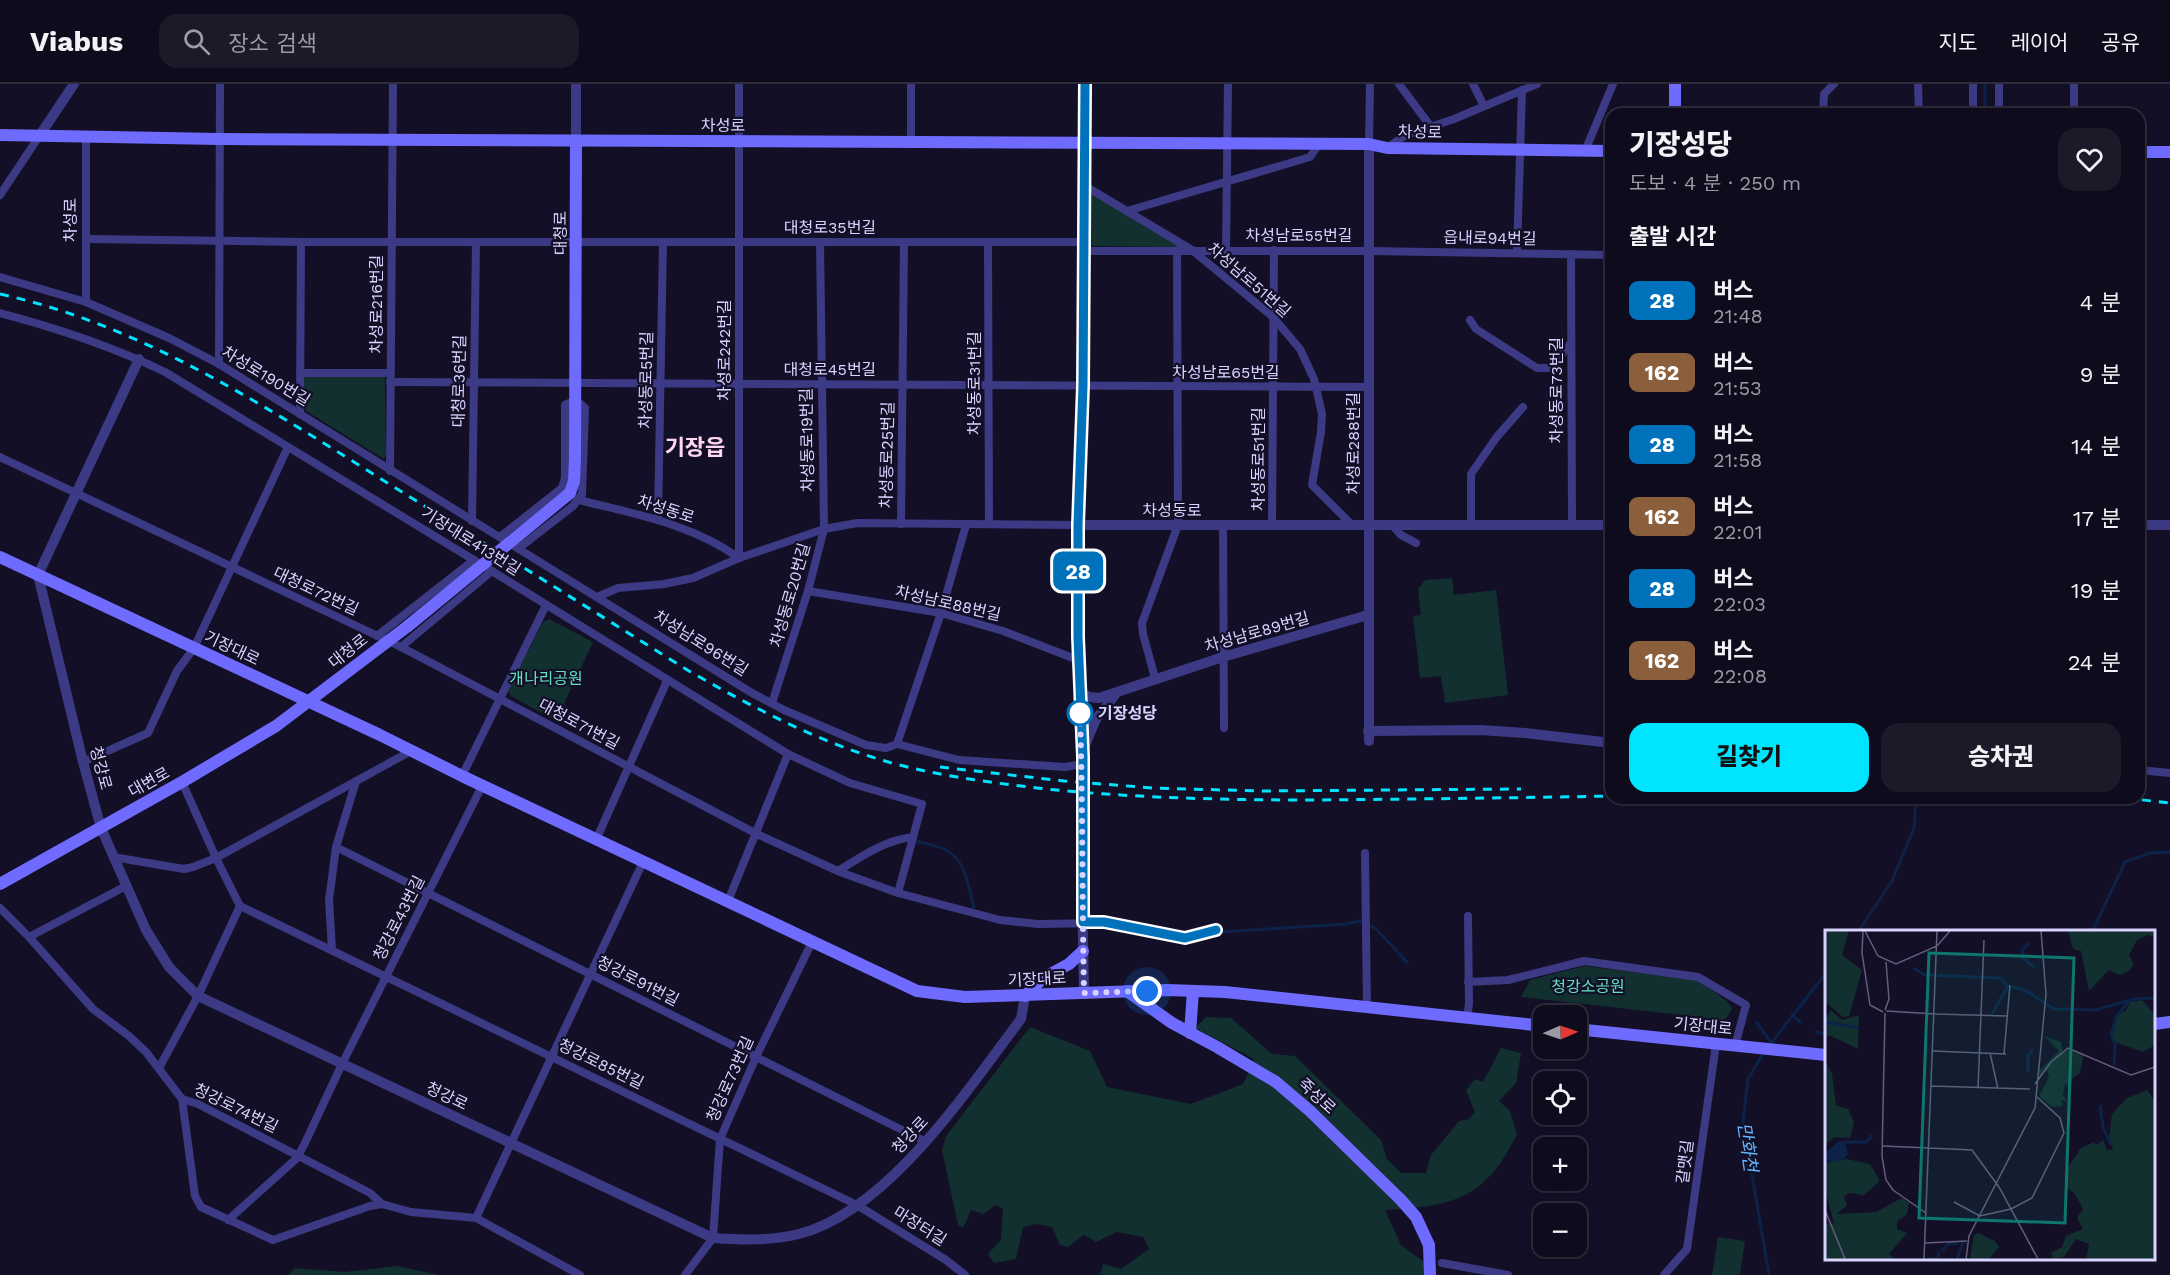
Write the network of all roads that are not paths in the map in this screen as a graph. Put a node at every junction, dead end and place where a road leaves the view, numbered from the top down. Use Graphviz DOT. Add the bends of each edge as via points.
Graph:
graph roads {
  1 [pos="74,84"];
  2 [pos="220,84"];
  3 [pos="393,84"];
  4 [pos="576,84"];
  5 [pos="738,84"];
  6 [pos="911,84"];
  7 [pos="1085,84"];
  8 [pos="1228,84"];
  9 [pos="1370,84"];
  10 [pos="1399,84"];
  11 [pos="1473,84"];
  12 [pos="1537,84"];
  13 [pos="1613,84"];
  14 [pos="1675,84"];
  15 [pos="1834,84"];
  16 [pos="1918,84"];
  17 [pos="1973,84"];
  18 [pos="1999,84"];
  19 [pos="2074,84"];
  20 [pos="1522,90"];
  21 [pos="1484,106"];
  22 [pos="1675,108"];
  23 [pos="1824,108"];
  24 [pos="1918,108"];
  25 [pos="1973,108"];
  26 [pos="1999,108"];
  27 [pos="2074,108"];
  28 [pos="1431,127"];
  29 [pos="0,135"];
  30 [pos="40,135"];
  31 [pos="86,138"];
  32 [pos="392,138"];
  33 [pos="219,139"];
  34 [pos="576,141"];
  35 [pos="738,142"];
  36 [pos="911,142"];
  37 [pos="1085,143"];
  38 [pos="1227,144"];
  39 [pos="1319,144"];
  40 [pos="1369,144"];
  41 [pos="1387,148"];
  42 [pos="1520,149"];
  43 [pos="1585,151"];
  44 [pos="1605,151"];
  45 [pos="2145,152"];
  46 [pos="2170,152"];
  47 [pos="1227,181"];
  48 [pos="1085,186"];
  49 [pos="0,195"];
  50 [pos="1127,211"];
  51 [pos="87,239"];
  52 [pos="219,240"];
  53 [pos="301,242"];
  54 [pos="391,242"];
  55 [pos="476,242"];
  56 [pos="576,242"];
  57 [pos="663,242"];
  58 [pos="738,242"];
  59 [pos="820,242"];
  60 [pos="904,242"];
  61 [pos="988,242"];
  62 [pos="1085,246"];
  63 [pos="1177,250"];
  64 [pos="1192,250"];
  65 [pos="1227,250"];
  66 [pos="1274,250"];
  67 [pos="1369,250"];
  68 [pos="1517,253"];
  69 [pos="1570,254"];
  70 [pos="1605,255"];
  71 [pos="0,278"];
  72 [pos="86,302"];
  73 [pos="0,313"];
  74 [pos="1273,317"];
  75 [pos="1470,320"];
  76 [pos="1571,343"];
  77 [pos="139,359"];
  78 [pos="219,364"];
  79 [pos="300,373"];
  80 [pos="390,377"];
  81 [pos="475,382"];
  82 [pos="576,382"];
  83 [pos="661,383"];
  84 [pos="738,384"];
  85 [pos="821,384"];
  86 [pos="903,385"];
  87 [pos="989,385"];
  88 [pos="1083,386"];
  89 [pos="1177,386"];
  90 [pos="1273,387"];
  91 [pos="1316,387"];
  92 [pos="1368,387"];
  93 [pos="576,400"];
  94 [pos="1524,407"];
  95 [pos="300,414"];
  96 [pos="288,447"];
  97 [pos="0,457"];
  98 [pos="390,471"];
  99 [pos="76,494"];
  100 [pos="579,500"];
  101 [pos="658,519"];
  102 [pos="472,521"];
  103 [pos="901,524"];
  104 [pos="990,524"];
  105 [pos="966,525"];
  106 [pos="1078,525"];
  107 [pos="1178,525"];
  108 [pos="1223,525"];
  109 [pos="1272,525"];
  110 [pos="1352,525"];
  111 [pos="1368,525"];
  112 [pos="1392,525"];
  113 [pos="1471,525"];
  114 [pos="1572,525"];
  115 [pos="1605,525"];
  116 [pos="2145,525"];
  117 [pos="2170,525"];
  118 [pos="824,529"];
  119 [pos="500,537"];
  120 [pos="1416,543"];
  121 [pos="519,548"];
  122 [pos="0,557"];
  123 [pos="739,558"];
  124 [pos="474,560"];
  125 [pos="232,567"];
  126 [pos="492,571"];
  127 [pos="38,576"];
  128 [pos="808,591"];
  129 [pos="597,597"];
  130 [pos="546,604"];
  131 [pos="941,613"];
  132 [pos="1368,615"];
  133 [pos="382,639"];
  134 [pos="401,647"];
  135 [pos="194,648"];
  136 [pos="1223,657"];
  137 [pos="1078,660"];
  138 [pos="1155,678"];
  139 [pos="667,681"];
  140 [pos="1079,691"];
  141 [pos="1119,691"];
  142 [pos="500,699"];
  143 [pos="309,702"];
  144 [pos="772,703"];
  145 [pos="1224,728"];
  146 [pos="1605,742"];
  147 [pos="897,744"];
  148 [pos="411,751"];
  149 [pos="788,754"];
  150 [pos="83,762"];
  151 [pos="1082,764"];
  152 [pos="629,767"];
  153 [pos="2145,771"];
  154 [pos="2170,773"];
  155 [pos="462,776"];
  156 [pos="356,781"];
  157 [pos="182,782"];
  158 [pos="482,786"];
  159 [pos="101,828"];
  160 [pos="757,834"];
  161 [pos="913,837"];
  162 [pos="596,840"];
  163 [pos="336,847"];
  164 [pos="1365,853"];
  165 [pos="113,857"];
  166 [pos="216,858"];
  167 [pos="643,862"];
  168 [pos="837,871"];
  169 [pos="0,884"];
  170 [pos="126,886"];
  171 [pos="428,893"];
  172 [pos="898,893"];
  173 [pos="728,901"];
  174 [pos="240,906"];
  175 [pos="0,908"];
  176 [pos="1468,916"];
  177 [pos="1083,922"];
  178 [pos="1216,930"];
  179 [pos="29,937"];
  180 [pos="812,942"];
  181 [pos="332,950"];
  182 [pos="1083,951"];
  183 [pos="591,975"];
  184 [pos="386,977"];
  185 [pos="1468,982"];
  186 [pos="1127,991"];
  187 [pos="1193,991"];
  188 [pos="1084,993"];
  189 [pos="198,996"];
  190 [pos="1025,996"];
  191 [pos="1367,1007"];
  192 [pos="1467,1018"];
  193 [pos="2170,1022"];
  194 [pos="2155,1024"];
  195 [pos="1533,1025"];
  196 [pos="1587,1030"];
  197 [pos="1190,1033"];
  198 [pos="1716,1044"];
  199 [pos="1737,1046"];
  200 [pos="1825,1055"];
  201 [pos="553,1058"];
  202 [pos="756,1058"];
  203 [pos="342,1064"];
  204 [pos="159,1068"];
  205 [pos="182,1099"];
  206 [pos="720,1139"];
  207 [pos="926,1142"];
  208 [pos="512,1143"];
  209 [pos="297,1157"];
  210 [pos="382,1204"];
  211 [pos="857,1205"];
  212 [pos="476,1218"];
  213 [pos="228,1220"];
  214 [pos="713,1238"];
  215 [pos="1442,1263"];
  216 [pos="580,1275"];
  217 [pos="685,1275"];
  218 [pos="965,1275"];
  219 [pos="1430,1275"];
  220 [pos="1508,1275"];
  221 [pos="1664,1275"];
  1 -- 30 [label="street"];
  2 -- 33 [label="street"];
  3 -- 32 [label="street, 차성로216번길"];
  4 -- 34 [label="street, 대청로"];
  5 -- 35 [label="street, 차성로242번길"];
  6 -- 36 [label="street"];
  7 -- 37 [label="street"];
  8 -- 38 [label="street"];
  9 -- 40 [label="street"];
  10 -- 28 [label="street"];
  11 -- 21 [label="street"];
  12 -- 20 [label="street"];
  13 -- 43 [label="street"];
  14 -- 22 [label="main road"];
  15 -- 23 [label="street" via="1824,94"];
  16 -- 24 [label="street"];
  17 -- 25 [label="street"];
  18 -- 26 [label="street"];
  19 -- 27 [label="street"];
  20 -- 21 [label="street"];
  20 -- 42 [label="street"];
  21 -- 28 [label="street"];
  28 -- 41 [label="street" via="1406,135"];
  29 -- 30 [label="main road, 차성로"];
  30 -- 31 [label="main road, 차성로"];
  30 -- 49 [label="street"];
  31 -- 33 [label="main road, 차성로"];
  31 -- 51 [label="street, 차성로"];
  32 -- 33 [label="main road, 차성로"];
  32 -- 34 [label="main road, 차성로"];
  32 -- 54 [label="street, 차성로216번길"];
  33 -- 52 [label="street"];
  34 -- 35 [label="main road, 차성로"];
  34 -- 56 [label="main road, 대청로"];
  35 -- 36 [label="main road, 차성로"];
  35 -- 58 [label="street, 차성로242번길"];
  36 -- 37 [label="main road, 차성로"];
  37 -- 38 [label="main road, 차성로"];
  37 -- 48 [label="street"];
  38 -- 39 [label="main road, 차성로"];
  38 -- 47 [label="street"];
  39 -- 40 [label="main road, 차성로"];
  39 -- 47 [label="street" via="1310,157"];
  40 -- 41 [label="main road, 차성로"];
  40 -- 67 [label="street, 차성로288번길"];
  41 -- 42 [label="main road, 차성로"];
  42 -- 43 [label="main road, 차성로"];
  42 -- 68 [label="street"];
  43 -- 44 [label="main road, 차성로"];
  45 -- 46 [label="main road"];
  47 -- 50 [label="street"];
  47 -- 65 [label="street"];
  48 -- 50 [label="street, 차성남로51번길"];
  48 -- 62 [label="street"];
  50 -- 64 [label="street, 차성남로51번길"];
  51 -- 52 [label="street"];
  51 -- 72 [label="street, 차성로"];
  52 -- 53 [label="street"];
  52 -- 78 [label="street"];
  53 -- 54 [label="street"];
  53 -- 79 [label="street"];
  54 -- 55 [label="street"];
  54 -- 80 [label="street, 차성로216번길"];
  55 -- 56 [label="street"];
  55 -- 81 [label="street, 대청로36번길"];
  56 -- 57 [label="street, 대청로35번길"];
  56 -- 82 [label="main road, 대청로"];
  57 -- 58 [label="street, 대청로35번길"];
  57 -- 83 [label="street, 차성동로5번길"];
  58 -- 59 [label="street, 대청로35번길"];
  58 -- 84 [label="street, 차성로242번길"];
  59 -- 60 [label="street, 대청로35번길"];
  59 -- 85 [label="street, 차성동로19번길"];
  60 -- 61 [label="street, 대청로35번길"];
  60 -- 86 [label="street, 차성동로25번길"];
  61 -- 62 [label="street, 대청로35번길"];
  61 -- 87 [label="street, 차성동로31번길"];
  62 -- 63 [label="street, 차성남로55번길"];
  62 -- 88 [label="street"];
  63 -- 64 [label="street, 차성남로55번길"];
  63 -- 89 [label="street"];
  64 -- 65 [label="street, 차성남로55번길"];
  64 -- 74 [label="street, 차성남로51번길"];
  65 -- 66 [label="street, 차성남로55번길"];
  66 -- 67 [label="street, 차성남로55번길"];
  66 -- 74 [label="street, 차성동로51번길"];
  67 -- 68 [label="street, 읍내로94번길"];
  67 -- 92 [label="street, 차성로288번길"];
  68 -- 69 [label="street, 읍내로94번길"];
  69 -- 70 [label="street, 읍내로94번길"];
  69 -- 76 [label="street, 차성동로73번길"];
  71 -- 72 [label="street, 차성로190번길"];
  72 -- 78 [label="street, 차성로190번길"];
  73 -- 77 [label="street, 기장대로413번길" via="62,330"];
  74 -- 90 [label="street, 차성동로51번길"];
  74 -- 91 [label="street, 차성남로51번길" via="1304,356"];
  75 -- 76 [label="street" via="1476,329 1537,368 1551,368"];
  76 -- 114 [label="street, 차성동로73번길"];
  77 -- 96 [label="street, 기장대로413번길"];
  77 -- 99 [label="street"];
  78 -- 95 [label="street, 차성로190번길"];
  79 -- 80 [label="street"];
  79 -- 95 [label="street"];
  80 -- 81 [label="street"];
  80 -- 98 [label="street, 차성로216번길"];
  81 -- 82 [label="street"];
  81 -- 102 [label="street, 대청로36번길"];
  82 -- 83 [label="street, 대청로45번길"];
  82 -- 93 [label="main road, 대청로"];
  83 -- 84 [label="street, 대청로45번길"];
  83 -- 101 [label="street, 차성동로5번길"];
  84 -- 85 [label="street, 대청로45번길"];
  84 -- 123 [label="street, 차성로242번길"];
  85 -- 86 [label="street, 대청로45번길"];
  85 -- 118 [label="street, 차성동로19번길"];
  86 -- 87 [label="street, 대청로45번길"];
  86 -- 103 [label="street, 차성동로25번길"];
  87 -- 88 [label="street, 대청로45번길"];
  87 -- 104 [label="street, 차성동로31번길"];
  88 -- 89 [label="street, 차성남로65번길"];
  88 -- 106 [label="street"];
  89 -- 90 [label="street, 차성남로65번길"];
  89 -- 107 [label="street"];
  90 -- 91 [label="street, 차성남로65번길"];
  90 -- 109 [label="street, 차성동로51번길"];
  91 -- 92 [label="street, 차성남로65번길"];
  91 -- 110 [label="street, 차성남로51번길" via="1322,424 1311,485"];
  92 -- 111 [label="street, 차성로288번길"];
  93 -- 100 [label="street" via="585,408 584,484"];
  93 -- 119 [label="street" via="565,405 562,488"];
  93 -- 133 [label="main road, 대청로, bridge" via="576,459 570,493 408,626"];
  94 -- 113 [label="street" via="1471,474"];
  95 -- 98 [label="street, 차성로190번길"];
  96 -- 124 [label="street, 기장대로413번길"];
  96 -- 125 [label="street"];
  97 -- 99 [label="street, 대청로72번길"];
  98 -- 102 [label="street, 차성로190번길"];
  99 -- 125 [label="street, 대청로72번길"];
  99 -- 127 [label="street"];
  100 -- 101 [label="street, 차성동로"];
  100 -- 121 [label="street"];
  101 -- 123 [label="street, 차성동로" via="720,544"];
  102 -- 119 [label="street, 차성로190번길"];
  103 -- 105 [label="street, 차성동로"];
  103 -- 118 [label="street, 차성동로" via="857,523"];
  104 -- 105 [label="street, 차성동로"];
  104 -- 106 [label="street, 차성동로"];
  105 -- 131 [label="street"];
  106 -- 107 [label="street, 차성동로"];
  106 -- 137 [label="street"];
  107 -- 108 [label="street, 차성동로"];
  107 -- 138 [label="street" via="1143,623"];
  108 -- 109 [label="street, 차성동로"];
  108 -- 136 [label="street"];
  109 -- 110 [label="street, 차성동로"];
  110 -- 111 [label="street, 차성동로"];
  111 -- 112 [label="street, 차성동로"];
  111 -- 132 [label="street, 차성로288번길"];
  112 -- 113 [label="street, 차성동로"];
  112 -- 120 [label="street"];
  113 -- 114 [label="street, 차성동로"];
  114 -- 115 [label="street, 차성동로"];
  116 -- 117 [label="street"];
  118 -- 123 [label="street, 차성동로"];
  118 -- 128 [label="street, 차성동로20번길"];
  119 -- 121 [label="street, 차성남로96번길"];
  121 -- 129 [label="street, 차성남로96번길"];
  122 -- 127 [label="main road, 기장대로"];
  123 -- 129 [label="street, 차성동로" via="693,578 618,588"];
  124 -- 126 [label="street, 기장대로413번길"];
  124 -- 133 [label="street, 대청로"];
  125 -- 133 [label="street, 대청로72번길"];
  125 -- 135 [label="street"];
  126 -- 130 [label="street, 기장대로413번길"];
  126 -- 134 [label="street"];
  127 -- 135 [label="main road, 기장대로"];
  127 -- 150 [label="street, 청강로"];
  128 -- 131 [label="street, 차성남로88번길"];
  128 -- 144 [label="street, 차성동로20번길"];
  129 -- 144 [label="street, 차성남로96번길"];
  130 -- 139 [label="street, 기장대로413번길"];
  130 -- 142 [label="street"];
  131 -- 137 [label="street, 차성남로88번길" via="1003,631"];
  131 -- 147 [label="street"];
  132 -- 136 [label="street, 차성남로89번길"];
  132 -- 146 [label="street, 차성로288번길" via="1368,736 1480,730"];
  133 -- 134 [label="street, 대청로71번길"];
  133 -- 143 [label="main road, 대청로"];
  134 -- 142 [label="street, 대청로71번길"];
  135 -- 143 [label="main road, 기장대로"];
  135 -- 150 [label="street" via="177,671 148,733"];
  136 -- 138 [label="street, 차성남로89번길"];
  136 -- 145 [label="street"];
  137 -- 140 [label="street"];
  138 -- 141 [label="street, 차성남로89번길"];
  139 -- 149 [label="street, 기장대로413번길"];
  139 -- 152 [label="street, 대청로71번길"];
  140 -- 141 [label="street, 차성남로89번길" via="1094,698"];
  140 -- 151 [label="street"];
  141 -- 151 [label="street" via="1093,724"];
  142 -- 152 [label="street, 대청로71번길"];
  142 -- 155 [label="street"];
  143 -- 148 [label="main road, 기장대로"];
  143 -- 157 [label="main road, 대변로"];
  144 -- 147 [label="street, 차성남로96번길" via="866,745 886,748"];
  147 -- 151 [label="street, 차성남로96번길" via="959,760 1065,767"];
  148 -- 155 [label="main road, 기장대로"];
  148 -- 156 [label="street"];
  149 -- 160 [label="street"];
  149 -- 161 [label="street, 기장대로413번길" via="850,783 922,804"];
  150 -- 159 [label="street, 청강로"];
  151 -- 177 [label="street, bridge"];
  152 -- 160 [label="street, 대청로71번길"];
  152 -- 162 [label="street"];
  153 -- 154 [label="street"];
  155 -- 158 [label="main road, 기장대로"];
  156 -- 163 [label="street"];
  156 -- 166 [label="street"];
  157 -- 159 [label="main road, 대변로"];
  157 -- 166 [label="street"];
  158 -- 162 [label="main road, 기장대로"];
  158 -- 171 [label="street, 청강로43번길"];
  159 -- 165 [label="street, 청강로"];
  159 -- 169 [label="main road, 대변로"];
  160 -- 168 [label="street, 대청로71번길"];
  160 -- 173 [label="street"];
  161 -- 168 [label="street" via="892,841"];
  161 -- 172 [label="street"];
  162 -- 167 [label="main road, 기장대로"];
  163 -- 171 [label="street, 청강로91번길"];
  163 -- 181 [label="street" via="329,900"];
  164 -- 191 [label="street"];
  165 -- 166 [label="street" via="184,869"];
  165 -- 170 [label="street, 청강로"];
  166 -- 174 [label="street"];
  167 -- 173 [label="main road, 기장대로"];
  167 -- 183 [label="street"];
  168 -- 172 [label="street, 대청로71번길"];
  170 -- 179 [label="street"];
  170 -- 189 [label="street, 청강로" via="169,967"];
  171 -- 183 [label="street, 청강로91번길"];
  171 -- 184 [label="street, 청강로43번길"];
  172 -- 177 [label="street, 대청로71번길" via="1000,920 1038,924"];
  173 -- 180 [label="main road, 기장대로"];
  174 -- 181 [label="street, 청강로85번길"];
  174 -- 189 [label="street"];
  175 -- 179 [label="street, 청강로74번길"];
  176 -- 185 [label="street"];
  177 -- 178 [label="street, 대청로71번길" via="1104,922 1185,938"];
  177 -- 182 [label="street"];
  179 -- 204 [label="street, 청강로74번길" via="93,1009 129,1036"];
  180 -- 190 [label="main road, 기장대로" via="917,991 964,998"];
  180 -- 202 [label="street, 청강로73번길"];
  181 -- 184 [label="street, 청강로85번길"];
  182 -- 188 [label="street"];
  182 -- 190 [label="main road" via="1043,978"];
  183 -- 201 [label="street"];
  183 -- 202 [label="street, 청강로91번길"];
  184 -- 201 [label="street, 청강로85번길"];
  184 -- 203 [label="street, 청강로43번길"];
  185 -- 192 [label="street"];
  185 -- 199 [label="street" via="1508,980 1584,962 1698,977 1746,1005"];
  186 -- 187 [label="main road, 기장대로"];
  186 -- 188 [label="main road, 기장대로"];
  186 -- 197 [label="main road, 죽성로"];
  187 -- 191 [label="main road, 기장대로"];
  187 -- 197 [label="main road"];
  188 -- 190 [label="main road, 기장대로"];
  189 -- 203 [label="street, 청강로"];
  189 -- 204 [label="street"];
  190 -- 207 [label="street, 청강로" via="1021,1019"];
  191 -- 192 [label="main road, 기장대로"];
  192 -- 195 [label="main road, 기장대로"];
  193 -- 194 [label="main road"];
  196 -- 198 [label="main road, 기장대로"];
  197 -- 219 [label="main road, 죽성로" via="1276,1082 1401,1200 1416,1217 1429,1245"];
  198 -- 199 [label="main road, 기장대로"];
  198 -- 221 [label="street, 갈맷길" via="1687,1249"];
  199 -- 200 [label="main road, 기장대로"];
  201 -- 206 [label="street, 청강로85번길"];
  201 -- 208 [label="street"];
  202 -- 206 [label="street, 청강로73번길"];
  202 -- 207 [label="street, 청강로91번길"];
  203 -- 208 [label="street, 청강로"];
  203 -- 209 [label="street, 청강로43번길"];
  204 -- 205 [label="street, 청강로74번길"];
  205 -- 209 [label="street, 청강로74번길"];
  205 -- 213 [label="street" via="195,1196 201,1207"];
  206 -- 211 [label="street, 청강로85번길"];
  206 -- 214 [label="street, 청강로73번길"];
  207 -- 211 [label="street, 청강로"];
  208 -- 212 [label="street"];
  208 -- 214 [label="street, 청강로"];
  209 -- 210 [label="street, 청강로74번길" via="370,1192"];
  209 -- 213 [label="street"];
  210 -- 212 [label="street, 청강로74번길" via="411,1212"];
  210 -- 213 [label="street" via="273,1240"];
  211 -- 214 [label="street, 청강로" via="801,1233 764,1239"];
  211 -- 218 [label="street, 마장터길"];
  212 -- 216 [label="street, 청강로74번길"];
  214 -- 217 [label="street"];
  215 -- 220 [label="street"];
}
